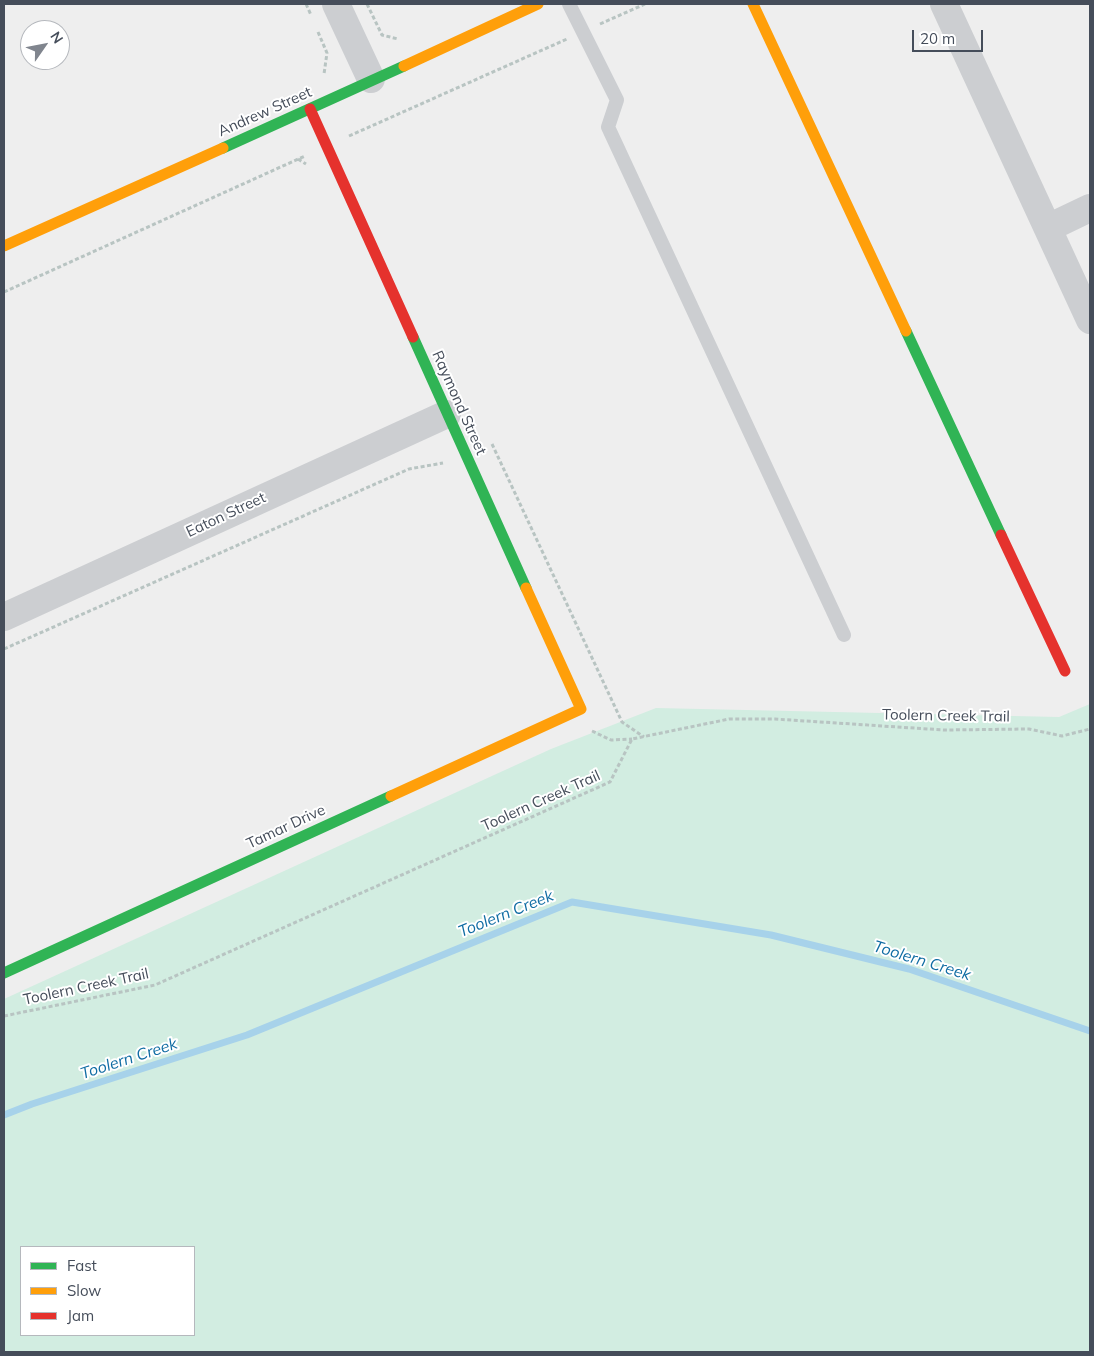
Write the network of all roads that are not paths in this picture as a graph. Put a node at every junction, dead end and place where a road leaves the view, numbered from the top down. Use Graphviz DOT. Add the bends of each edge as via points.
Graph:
graph roads {
  1 [pos="336,4"];
  2 [pos="538,4"];
  3 [pos="569,4"];
  4 [pos="753,4"];
  5 [pos="944,4"];
  6 [pos="371,79"];
  7 [pos="310,108"];
  8 [pos="1090,208"];
  9 [pos="1048,228"];
  10 [pos="4,246"];
  11 [pos="1090,320"];
  12 [pos="447,414"];
  13 [pos="4,617"];
  14 [pos="844,635"];
  15 [pos="1065,671"];
  16 [pos="581,710"];
  17 [pos="4,973"];
  1 -- 6 [label="street"];
  2 -- 6 [label="street, Andrew Street"];
  3 -- 14 [label="lane" via="617,100 608,128"];
  4 -- 15 [label="street"];
  5 -- 9 [label="street"];
  6 -- 7 [label="street, Andrew Street"];
  7 -- 10 [label="street, Andrew Street"];
  7 -- 12 [label="street, Raymond Street"];
  8 -- 9 [label="street"];
  9 -- 11 [label="street"];
  12 -- 13 [label="street, Eaton Street"];
  12 -- 16 [label="street, Raymond Street"];
  16 -- 17 [label="street, Tamar Drive"];
}
